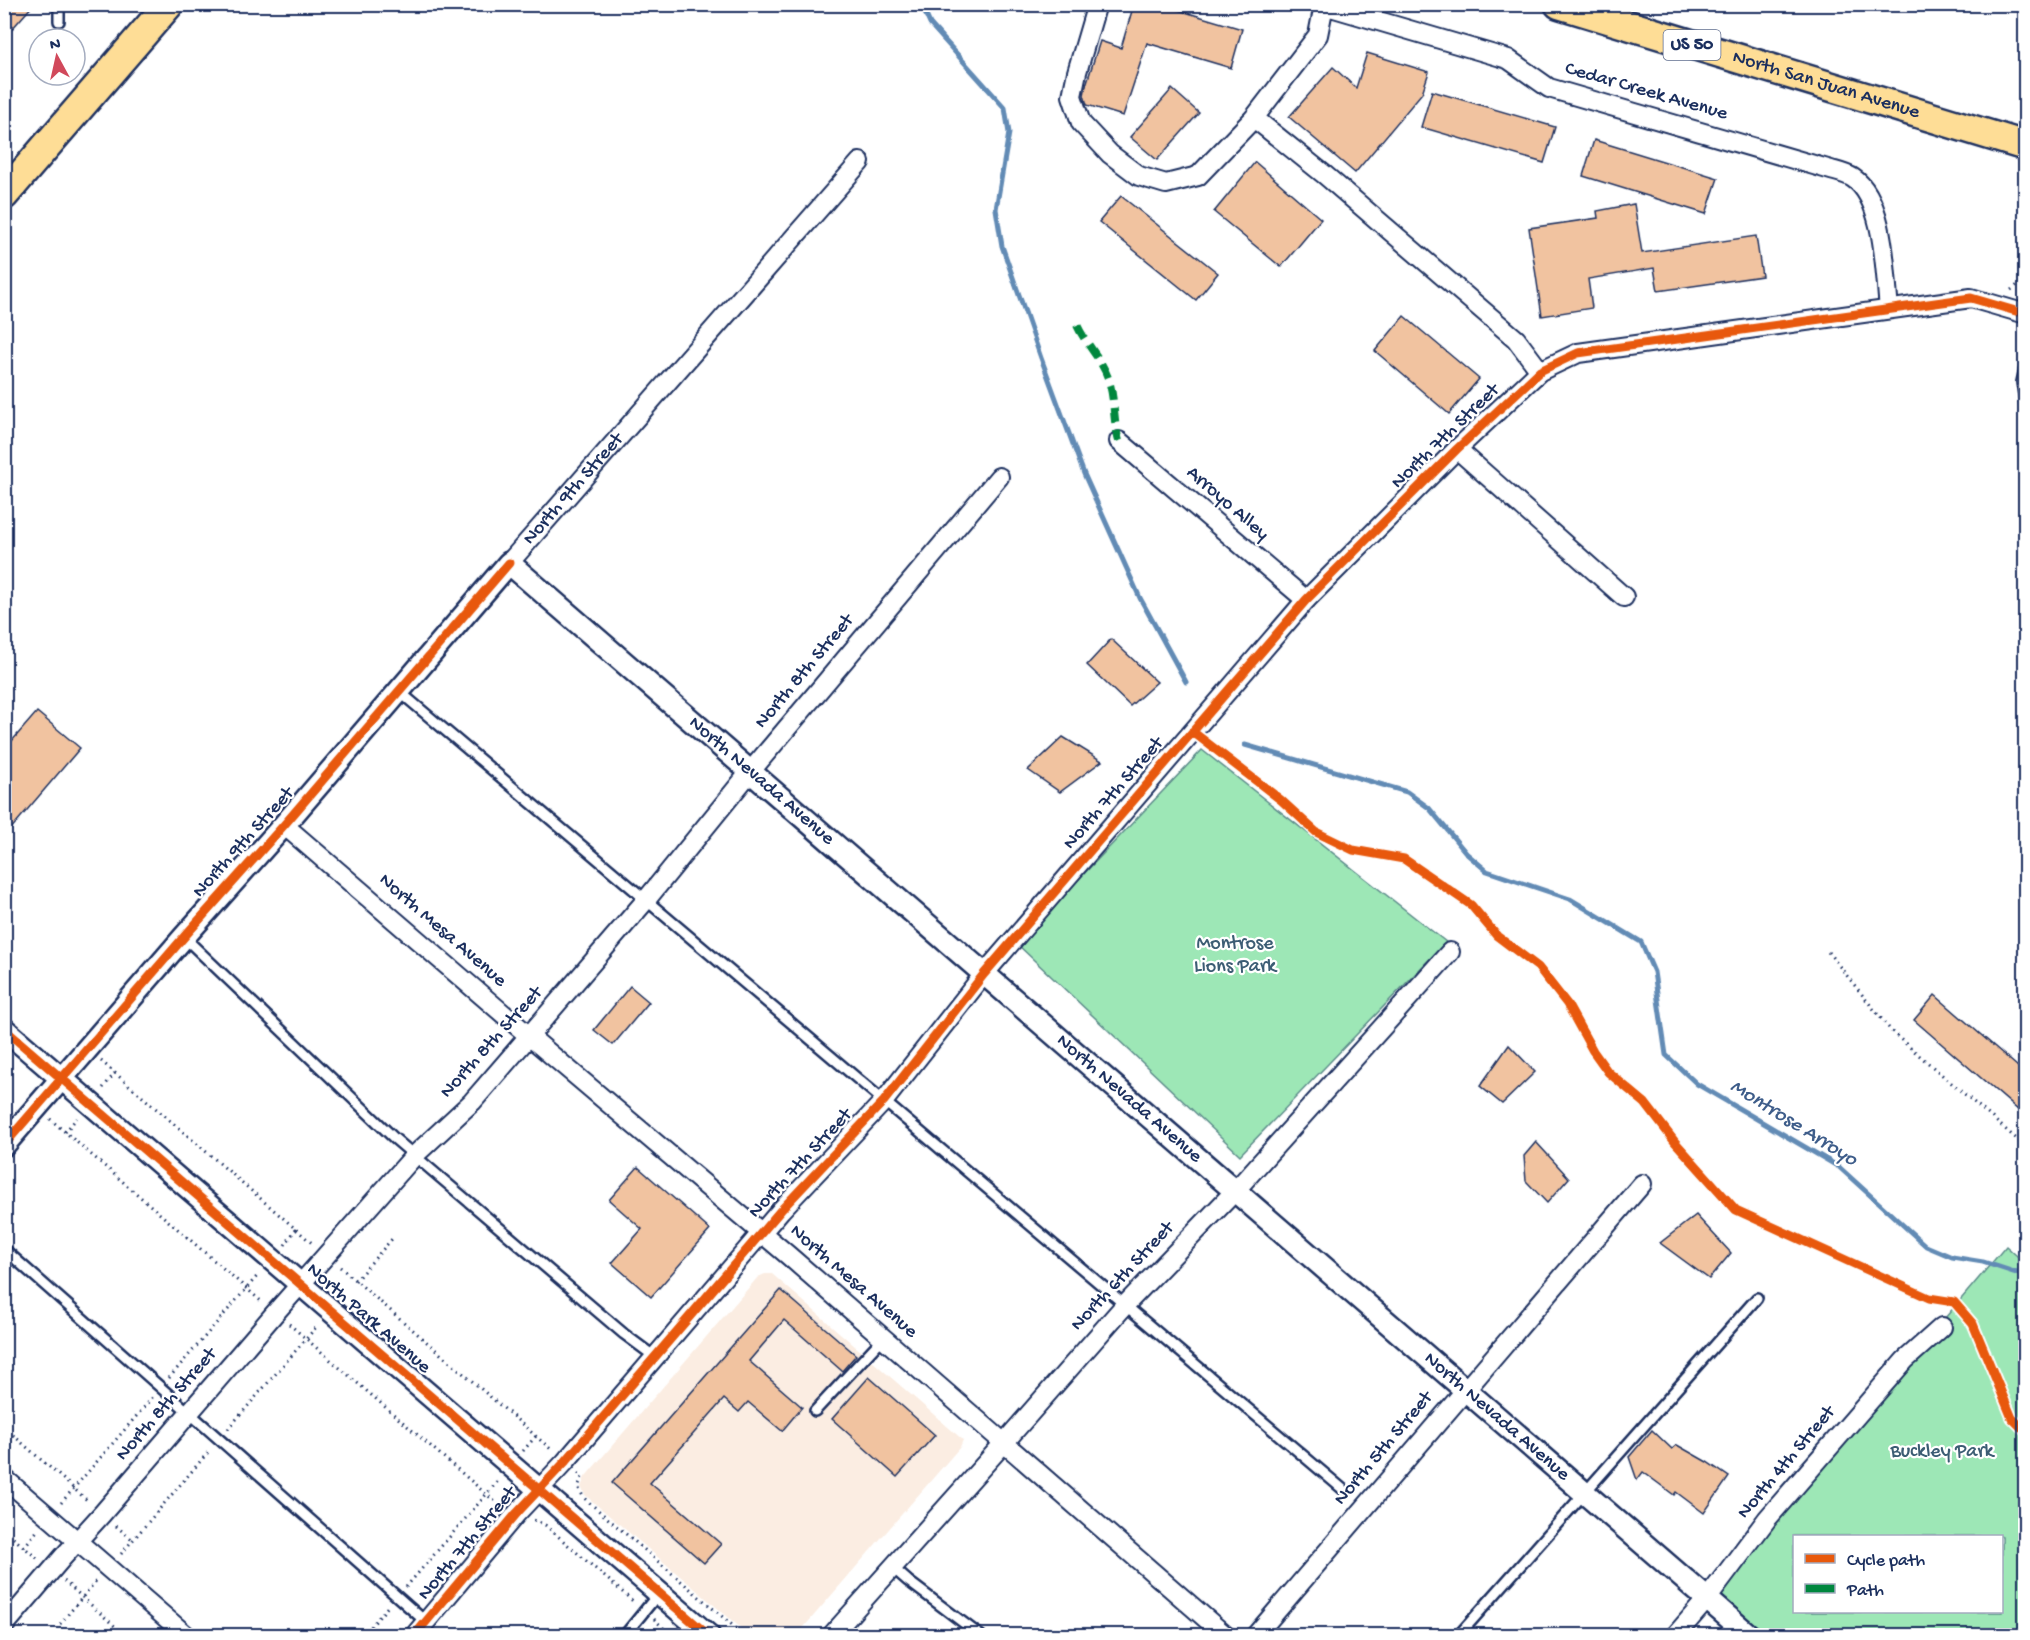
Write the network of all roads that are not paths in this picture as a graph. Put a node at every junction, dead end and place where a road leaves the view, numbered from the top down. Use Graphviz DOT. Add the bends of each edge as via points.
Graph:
graph roads {
  1 [pos="59,4"];
  2 [pos="169,4"];
  3 [pos="1097,4"];
  4 [pos="1558,4"];
  5 [pos="59,21"];
  6 [pos="1254,118"];
  7 [pos="2025,146"];
  8 [pos="860,162"];
  9 [pos="4,195"];
  10 [pos="1889,309"];
  11 [pos="2025,314"];
  12 [pos="2025,364"];
  13 [pos="1540,371"];
  14 [pos="2025,407"];
  15 [pos="1119,441"];
  16 [pos="1457,449"];
  17 [pos="999,477"];
  18 [pos="508,563"];
  19 [pos="1624,597"];
  20 [pos="1306,600"];
  21 [pos="400,692"];
  22 [pos="750,772"];
  23 [pos="284,825"];
  24 [pos="646,900"];
  25 [pos="184,937"];
  26 [pos="1450,952"];
  27 [pos="984,974"];
  28 [pos="4,1029"];
  29 [pos="529,1036"];
  30 [pos="63,1079"];
  31 [pos="884,1101"];
  32 [pos="4,1145"];
  33 [pos="414,1155"];
  34 [pos="1642,1184"];
  35 [pos="1235,1191"];
  36 [pos="762,1233"];
  37 [pos="4,1249"];
  38 [pos="301,1284"];
  39 [pos="1757,1298"];
  40 [pos="1125,1305"];
  41 [pos="1942,1327"];
  42 [pos="883,1338"];
  43 [pos="655,1357"];
  44 [pos="1465,1389"];
  45 [pos="814,1411"];
  46 [pos="191,1413"];
  47 [pos="1004,1444"];
  48 [pos="4,1478"];
  49 [pos="539,1488"];
  50 [pos="1345,1491"];
  51 [pos="1584,1492"];
  52 [pos="78,1541"];
  53 [pos="892,1567"];
  54 [pos="659,1593"];
  55 [pos="1707,1599"];
  56 [pos="4,1626"];
  57 [pos="420,1629"];
  58 [pos="187,1635"];
  59 [pos="624,1635"];
  60 [pos="709,1635"];
  61 [pos="831,1635"];
  62 [pos="981,1635"];
  63 [pos="1226,1635"];
  64 [pos="1255,1635"];
  65 [pos="1458,1635"];
  66 [pos="1675,1635"];
  67 [pos="1750,1635"];
  1 -- 5 [label="lane"];
  2 -- 9 [label="highway"];
  3 -- 6 [label="street, Cedar Creek Avenue" via="1072,96 1081,123 1110,154 1139,176 1166,184 1198,176"];
  4 -- 7 [label="highway, North San Juan Avenue / US 50"];
  6 -- 10 [label="street, Cedar Creek Avenue" via="1318,35 1324,5 1508,59 1549,88 1854,178 1873,202 1880,228"];
  6 -- 13 [label="street" via="1516,339"];
  8 -- 18 [label="street, North 9th Street"];
  10 -- 11 [label="street, North 7th Street" via="1971,298"];
  10 -- 13 [label="street, North 7th Street" via="1578,353"];
  12 -- 14 [label="lane"];
  13 -- 16 [label="street, North 7th Street"];
  15 -- 20 [label="street, Arroyo Alley"];
  16 -- 19 [label="street"];
  16 -- 20 [label="street, North 7th Street"];
  17 -- 22 [label="street, North 8th Street"];
  18 -- 21 [label="street, North 9th Street"];
  18 -- 22 [label="street, North Nevada Avenue"];
  20 -- 27 [label="street, North 7th Street"];
  21 -- 23 [label="street, North 9th Street"];
  21 -- 24 [label="lane"];
  22 -- 24 [label="street, North 8th Street"];
  22 -- 27 [label="street, North Nevada Avenue"];
  23 -- 25 [label="street, North 9th Street"];
  23 -- 29 [label="street, North Mesa Avenue"];
  24 -- 29 [label="street, North 8th Street"];
  24 -- 31 [label="lane"];
  25 -- 30 [label="street, North 9th Street"];
  25 -- 33 [label="lane"];
  26 -- 35 [label="street, North 6th Street"];
  27 -- 31 [label="street, North 7th Street"];
  27 -- 35 [label="street, North Nevada Avenue"];
  28 -- 30 [label="street, North Park Avenue"];
  29 -- 33 [label="street, North 8th Street" via="472,1102"];
  29 -- 36 [label="street, North Mesa Avenue"];
  30 -- 32 [label="street, North 9th Street"];
  30 -- 38 [label="street, North Park Avenue"];
  31 -- 36 [label="street, North 7th Street"];
  31 -- 40 [label="lane"];
  33 -- 38 [label="street, North 8th Street"];
  33 -- 43 [label="lane"];
  34 -- 44 [label="street, North 5th Street"];
  35 -- 40 [label="street, North 6th Street"];
  35 -- 44 [label="street, North Nevada Avenue"];
  36 -- 42 [label="street, North Mesa Avenue"];
  36 -- 43 [label="street, North 7th Street"];
  37 -- 46 [label="lane"];
  38 -- 46 [label="street, North 8th Street"];
  38 -- 49 [label="street, North Park Avenue"];
  39 -- 51 [label="lane"];
  40 -- 47 [label="street, North 6th Street"];
  40 -- 50 [label="lane"];
  41 -- 55 [label="street, North 4th Street" via="1905,1360 1790,1492"];
  42 -- 45 [label="lane"];
  42 -- 47 [label="street, North Mesa Avenue"];
  43 -- 49 [label="street, North 7th Street"];
  44 -- 51 [label="street, North Nevada Avenue"];
  44 -- 64 [label="street, North 5th Street"];
  46 -- 52 [label="street, North 8th Street"];
  46 -- 57 [label="lane" via="397,1597"];
  47 -- 53 [label="street, North 6th Street"];
  47 -- 63 [label="street, North Mesa Avenue"];
  48 -- 52 [label="street"];
  49 -- 54 [label="street, North Park Avenue"];
  49 -- 57 [label="street, North 7th Street"];
  51 -- 55 [label="street, North Nevada Avenue"];
  51 -- 65 [label="lane"];
  52 -- 56 [label="street, North 8th Street"];
  52 -- 58 [label="street"];
  53 -- 61 [label="street, North 6th Street"];
  53 -- 62 [label="lane"];
  54 -- 59 [label="lane"];
  54 -- 60 [label="street, North Park Avenue"];
  55 -- 66 [label="street, North 4th Street"];
  55 -- 67 [label="street, North Nevada Avenue"];
}
